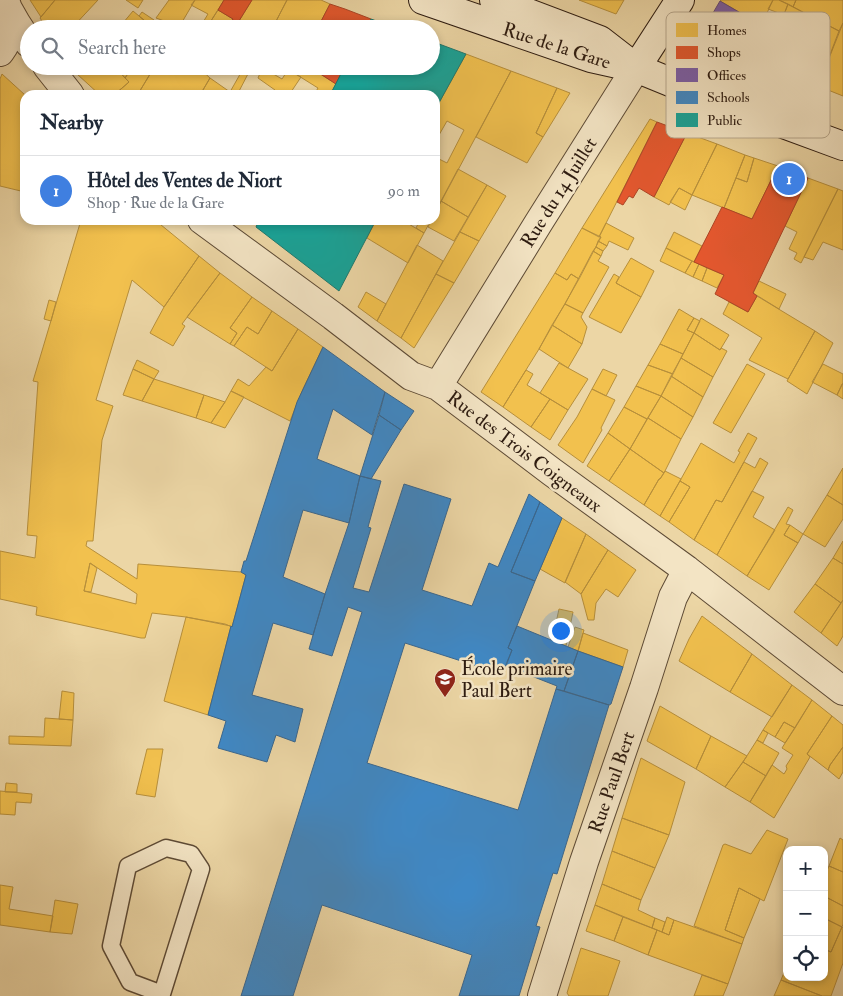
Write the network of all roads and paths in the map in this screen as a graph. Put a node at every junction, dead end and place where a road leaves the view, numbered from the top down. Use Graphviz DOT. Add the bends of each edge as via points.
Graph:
graph roads {
  1 [pos="423,0"];
  2 [pos="494,0"];
  3 [pos="680,0"];
  4 [pos="5,3"];
  5 [pos="672,12"];
  6 [pos="666,22"];
  7 [pos="20,30"];
  8 [pos="0,52"];
  9 [pos="636,68"];
  10 [pos="54,75"];
  11 [pos="666,80"];
  12 [pos="66,90"];
  13 [pos="821,138"];
  14 [pos="843,146"];
  15 [pos="209,225"];
  16 [pos="438,386"];
  17 [pos="687,570"];
  18 [pos="843,691"];
  19 [pos="162,995"];
  20 [pos="542,996"];
  1 -- 9 [label="street, Rue de la Gare" via="591,58"];
  2 -- 9 [label="street, Rue de la Gare" via="600,40"];
  3 -- 5 [label="street, Rue du 14 Juillet"];
  4 -- 7 [label="street"];
  4 -- 8 [label="street" via="4,46"];
  6 -- 9 [label="street, Rue du 14 Juillet"];
  9 -- 11 [label="street, Rue de la Gare"];
  9 -- 16 [label="street, Rue du 14 Juillet"];
  10 -- 12 [label="street"];
  13 -- 14 [label="street, Rue de la Gare"];
  15 -- 16 [label="street, Rue des Trois Coigneaux" via="411,376"];
  16 -- 17 [label="street, Rue des Trois Coigneaux"];
  17 -- 18 [label="street, Rue des Trois Coigneaux"];
  17 -- 20 [label="street, Rue Paul Bert" via="673,597"];
  19 -- 19 [label="lane" via="201,869 192,854 166,848 128,866 111,946 130,982"];
}
